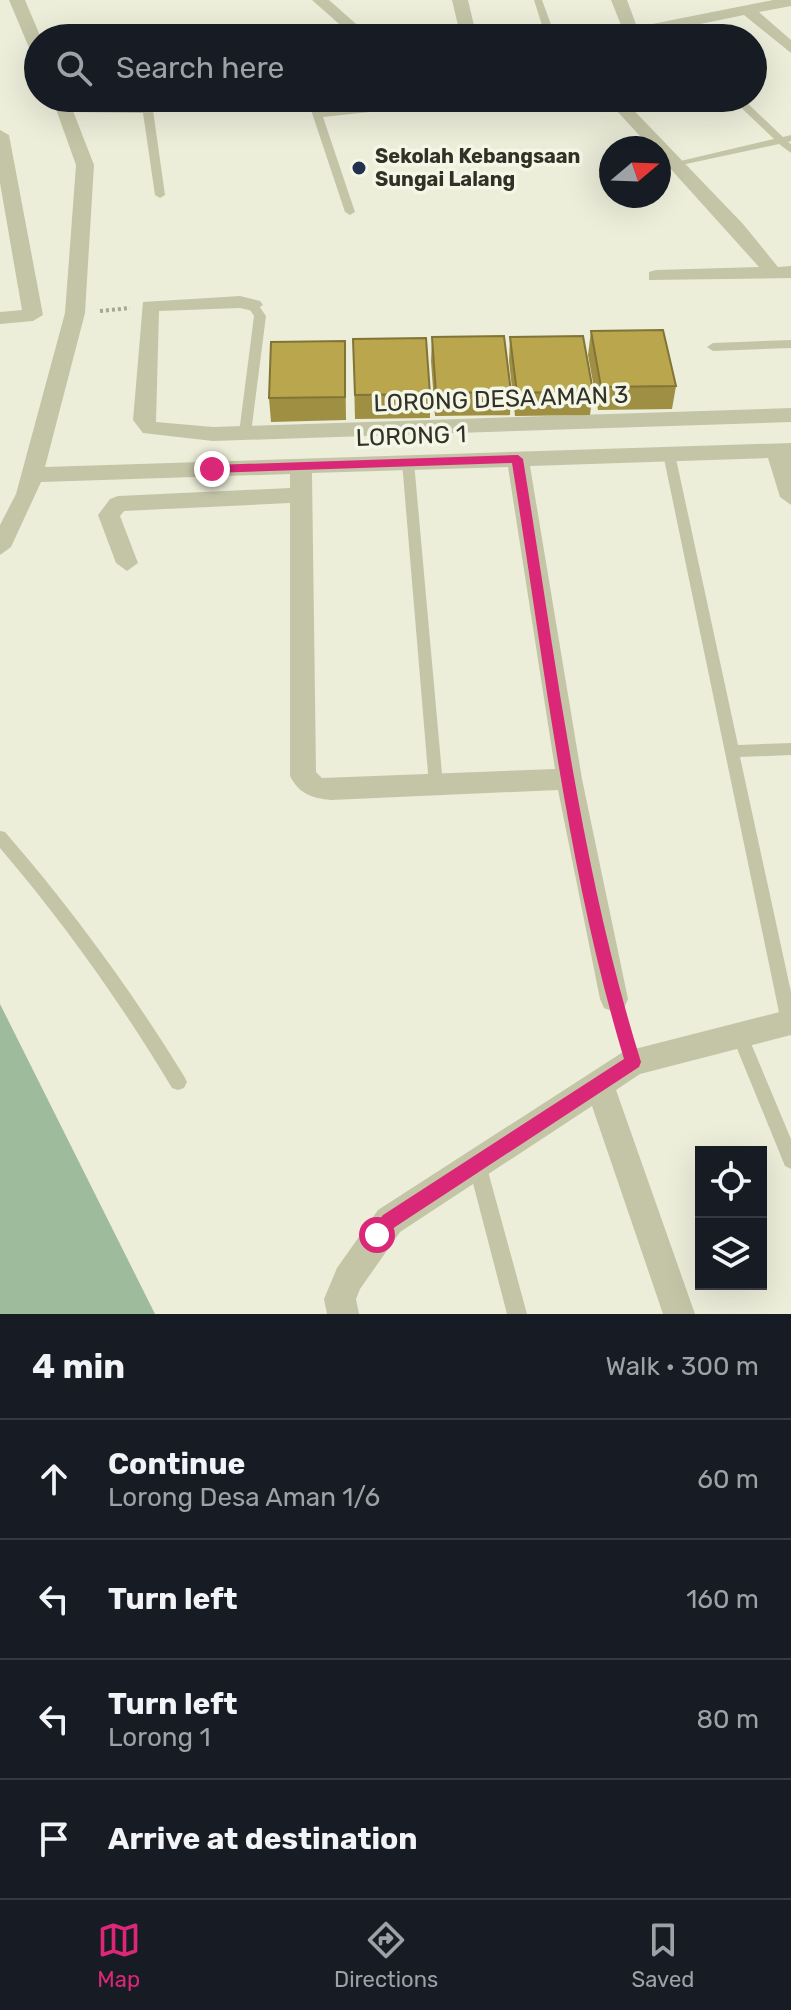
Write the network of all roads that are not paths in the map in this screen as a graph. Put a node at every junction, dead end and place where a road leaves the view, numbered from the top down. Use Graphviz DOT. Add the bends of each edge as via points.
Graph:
graph roads {
  1 [pos="17,0"];
  2 [pos="320,0"];
  3 [pos="460,0"];
  4 [pos="538,0"];
  5 [pos="619,0"];
  6 [pos="791,1"];
  7 [pos="747,10"];
  8 [pos="27,24"];
  9 [pos="348,24"];
  10 [pos="466,24"];
  11 [pos="546,24"];
  12 [pos="628,24"];
  13 [pos="671,24"];
  14 [pos="763,24"];
  15 [pos="767,27"];
  16 [pos="791,48"];
  17 [pos="65,112"];
  18 [pos="148,112"];
  19 [pos="316,112"];
  20 [pos="344,112"];
  21 [pos="626,112"];
  22 [pos="753,112"];
  23 [pos="317,115"];
  24 [pos="0,135"];
  25 [pos="786,140"];
  26 [pos="791,150"];
  27 [pos="676,165"];
  28 [pos="160,195"];
  29 [pos="350,212"];
  30 [pos="782,272"];
  31 [pos="656,276"];
  32 [pos="253,305"];
  33 [pos="75,313"];
  34 [pos="33,315"];
  35 [pos="0,318"];
  36 [pos="791,344"];
  37 [pos="713,347"];
  38 [pos="791,415"];
  39 [pos="245,433"];
  40 [pos="213,434"];
  41 [pos="784,450"];
  42 [pos="669,454"];
  43 [pos="518,459"];
  44 [pos="408,462"];
  45 [pos="301,466"];
  46 [pos="212,469"];
  47 [pos="33,475"];
  48 [pos="301,495"];
  49 [pos="791,497"];
  50 [pos="10,510"];
  51 [pos="0,547"];
  52 [pos="127,563"];
  53 [pos="791,749"];
  54 [pos="732,751"];
  55 [pos="569,779"];
  56 [pos="436,785"];
  57 [pos="0,837"];
  58 [pos="614,999"];
  59 [pos="790,1022"];
  60 [pos="739,1034"];
  61 [pos="178,1082"];
  62 [pos="599,1084"];
  63 [pos="791,1160"];
  64 [pos="477,1164"];
  65 [pos="343,1314"];
  66 [pos="517,1314"];
  67 [pos="679,1314"];
  1 -- 8 [label="street"];
  2 -- 9 [label="street"];
  3 -- 10 [label="street"];
  4 -- 11 [label="lane"];
  5 -- 12 [label="street"];
  6 -- 7 [label="street"];
  7 -- 13 [label="street"];
  7 -- 14 [label="street"];
  15 -- 16 [label="street"];
  17 -- 33 [label="street" via="85,165"];
  18 -- 28 [label="lane"];
  19 -- 23 [label="lane"];
  20 -- 23 [label="lane"];
  21 -- 27 [label="street"];
  22 -- 25 [label="lane"];
  23 -- 29 [label="lane"];
  24 -- 34 [label="street"];
  25 -- 26 [label="lane"];
  25 -- 27 [label="lane"];
  27 -- 30 [label="street"];
  30 -- 31 [label="street"];
  32 -- 39 [label="lane" via="260,316"];
  32 -- 40 [label="street, LORONG DESA AMAN 3" via="150,306 143,420 164,432"];
  33 -- 34 [label="street"];
  33 -- 47 [label="street"];
  34 -- 35 [label="street"];
  36 -- 37 [label="lane"];
  38 -- 39 [label="street, LORONG DESA AMAN 3"];
  39 -- 40 [label="street, LORONG DESA AMAN 3"];
  40 -- 46 [label="street"];
  41 -- 42 [label="street, LORONG 1"];
  41 -- 49 [label="street"];
  42 -- 43 [label="street, LORONG 1"];
  42 -- 54 [label="lane"];
  43 -- 44 [label="street, LORONG 1"];
  43 -- 55 [label="street"];
  44 -- 45 [label="street, LORONG 1"];
  44 -- 56 [label="lane"];
  45 -- 46 [label="street, LORONG 1"];
  45 -- 48 [label="street"];
  46 -- 47 [label="street, LORONG 1"];
  47 -- 50 [label="street"];
  48 -- 52 [label="street" via="118,504 109,515"];
  48 -- 56 [label="street" via="303,776 315,788 331,790"];
  50 -- 51 [label="street"];
  53 -- 54 [label="lane"];
  54 -- 59 [label="lane"];
  55 -- 56 [label="street"];
  55 -- 58 [label="street"];
  57 -- 61 [label="lane" via="89,944"];
  59 -- 60 [label="street"];
  60 -- 62 [label="street" via="633,1062"];
  60 -- 63 [label="lane"];
  62 -- 64 [label="street"];
  62 -- 67 [label="street"];
  64 -- 65 [label="street" via="389,1221 348,1279 340,1299"];
  64 -- 66 [label="lane"];
}
